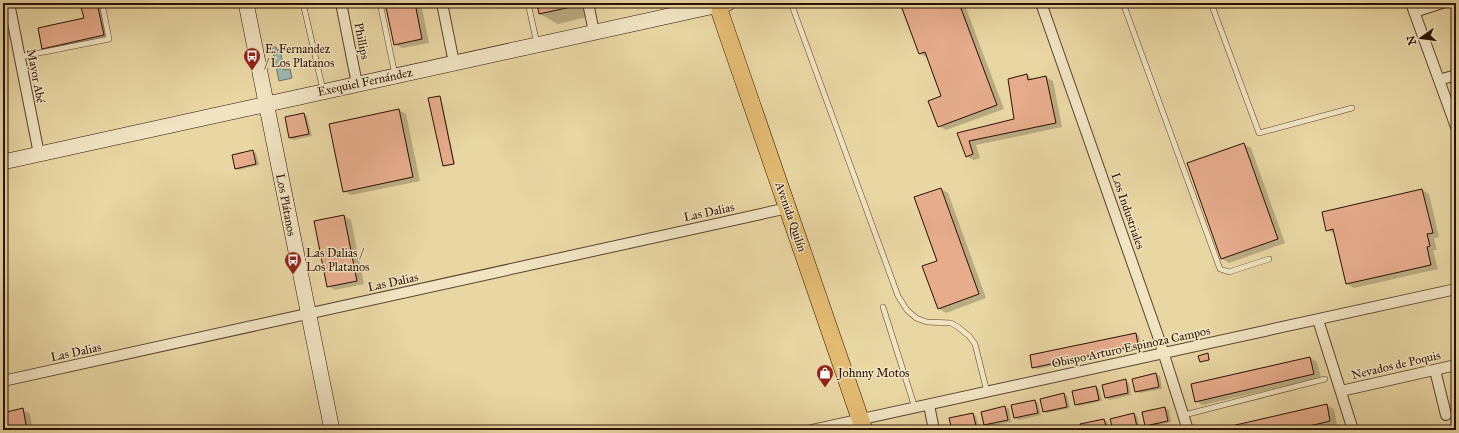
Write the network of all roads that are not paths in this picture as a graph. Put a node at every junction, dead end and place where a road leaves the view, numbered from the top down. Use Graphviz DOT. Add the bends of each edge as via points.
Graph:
graph roads {
  1 [pos="9,3"];
  2 [pos="102,3"];
  3 [pos="246,3"];
  4 [pos="303,3"];
  5 [pos="341,3"];
  6 [pos="380,3"];
  7 [pos="442,3"];
  8 [pos="528,3"];
  9 [pos="588,3"];
  10 [pos="791,3"];
  11 [pos="1041,3"];
  12 [pos="1123,3"];
  13 [pos="1211,3"];
  14 [pos="1442,3"];
  15 [pos="723,4"];
  16 [pos="1413,8"];
  17 [pos="594,32"];
  18 [pos="537,45"];
  19 [pos="19,57"];
  20 [pos="454,63"];
  21 [pos="1456,74"];
  22 [pos="395,76"];
  23 [pos="1439,80"];
  24 [pos="358,84"];
  25 [pos="323,91"];
  26 [pos="266,104"];
  27 [pos="1352,108"];
  28 [pos="1456,127"];
  29 [pos="39,154"];
  30 [pos="3,162"];
  31 [pos="788,208"];
  32 [pos="1269,259"];
  33 [pos="1456,289"];
  34 [pos="883,307"];
  35 [pos="308,314"];
  36 [pos="1318,320"];
  37 [pos="1164,354"];
  38 [pos="1456,365"];
  39 [pos="1435,370"];
  40 [pos="1325,378"];
  41 [pos="3,381"];
  42 [pos="1341,391"];
  43 [pos="987,392"];
  44 [pos="929,405"];
  45 [pos="916,408"];
  46 [pos="1184,415"];
  47 [pos="1446,415"];
  48 [pos="862,425"];
  49 [pos="332,430"];
  50 [pos="812,430"];
  51 [pos="934,430"];
  52 [pos="1187,430"];
  53 [pos="1353,430"];
  1 -- 19 [label="street, Mayor Abé"];
  2 -- 19 [label="lane" via="109,39"];
  3 -- 26 [label="street, Los Plátanos"];
  4 -- 25 [label="lane"];
  5 -- 24 [label="street, Phillips"];
  6 -- 22 [label="lane"];
  7 -- 20 [label="street"];
  8 -- 18 [label="lane"];
  9 -- 17 [label="street"];
  10 -- 43 [label="lane" via="898,296 916,318 927,322 951,323 969,336 975,344"];
  11 -- 37 [label="street, Los Industriales"];
  12 -- 32 [label="lane" via="1220,269 1229,272"];
  13 -- 27 [label="lane" via="1259,133"];
  14 -- 16 [label="street"];
  15 -- 17 [label="street, Exequiel Fernández"];
  15 -- 31 [label="main road, Avenida Quilín" via="720,12"];
  16 -- 23 [label="street"];
  17 -- 18 [label="street, Exequiel Fernández"];
  18 -- 20 [label="street, Exequiel Fernández"];
  19 -- 29 [label="street, Mayor Abé"];
  20 -- 22 [label="street, Exequiel Fernández"];
  21 -- 23 [label="street"];
  22 -- 24 [label="street, Exequiel Fernández"];
  23 -- 28 [label="street"];
  24 -- 25 [label="street, Exequiel Fernández"];
  25 -- 26 [label="street, Exequiel Fernández"];
  26 -- 29 [label="street, Exequiel Fernández"];
  26 -- 35 [label="street, Los Plátanos"];
  29 -- 30 [label="street, Exequiel Fernández"];
  31 -- 35 [label="street, Las Dalias"];
  31 -- 48 [label="main road, Avenida Quilín"];
  33 -- 36 [label="street, Obispo Arturo Espinoza Campos"];
  34 -- 45 [label="lane"];
  35 -- 41 [label="street, Las Dalias"];
  35 -- 49 [label="street, Los Plátanos"];
  36 -- 37 [label="street, Obispo Arturo Espinoza Campos"];
  36 -- 42 [label="street"];
  37 -- 43 [label="street, Obispo Arturo Espinoza Campos"];
  37 -- 46 [label="street, Los Industriales"];
  38 -- 39 [label="street, Nevados de Poquis"];
  39 -- 42 [label="street, Nevados de Poquis"];
  39 -- 47 [label="street"];
  40 -- 46 [label="lane"];
  42 -- 53 [label="street"];
  43 -- 44 [label="street, Obispo Arturo Espinoza Campos"];
  44 -- 45 [label="street, Obispo Arturo Espinoza Campos"];
  44 -- 51 [label="street"];
  45 -- 48 [label="street, Obispo Arturo Espinoza Campos"];
  46 -- 52 [label="street, Los Industriales"];
  48 -- 50 [label="street, Obispo Arturo Espinoza Campos"];
}
